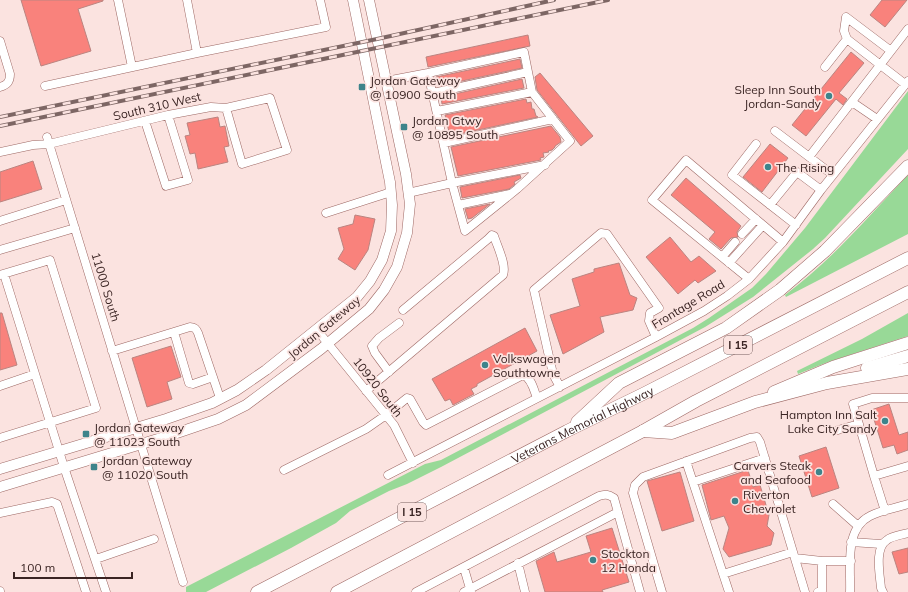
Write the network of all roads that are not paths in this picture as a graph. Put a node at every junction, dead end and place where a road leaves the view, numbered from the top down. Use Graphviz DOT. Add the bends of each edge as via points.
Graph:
graph roads {
  1 [pos="118,0"];
  2 [pos="187,0"];
  3 [pos="320,0"];
  4 [pos="352,0"];
  5 [pos="369,0"];
  6 [pos="908,29"];
  7 [pos="847,39"];
  8 [pos="0,41"];
  9 [pos="891,51"];
  10 [pos="198,53"];
  11 [pos="880,65"];
  12 [pos="132,67"];
  13 [pos="825,67"];
  14 [pos="528,72"];
  15 [pos="428,73"];
  16 [pos="386,81"];
  17 [pos="907,82"];
  18 [pos="4,86"];
  19 [pos="45,86"];
  20 [pos="532,92"];
  21 [pos="433,93"];
  22 [pos="852,102"];
  23 [pos="226,108"];
  24 [pos="437,111"];
  25 [pos="168,115"];
  26 [pos="553,119"];
  27 [pos="877,119"];
  28 [pos="144,121"];
  29 [pos="775,131"];
  30 [pos="48,141"];
  31 [pos="444,143"];
  32 [pos="756,144"];
  33 [pos="0,152"];
  34 [pos="809,157"];
  35 [pos="908,158"];
  36 [pos="544,165"];
  37 [pos="908,166"];
  38 [pos="833,174"];
  39 [pos="452,183"];
  40 [pos="890,183"];
  41 [pos="821,190"];
  42 [pos="391,192"];
  43 [pos="408,193"];
  44 [pos="513,193"];
  45 [pos="66,200"];
  46 [pos="458,205"];
  47 [pos="770,205"];
  48 [pos="326,213"];
  49 [pos="756,219"];
  50 [pos="0,221"];
  51 [pos="763,225"];
  52 [pos="796,225"];
  53 [pos="75,228"];
  54 [pos="742,234"];
  55 [pos="735,242"];
  56 [pos="783,242"];
  57 [pos="0,250"];
  58 [pos="722,257"];
  59 [pos="908,258"];
  60 [pos="729,263"];
  61 [pos="2,275"];
  62 [pos="749,279"];
  63 [pos="908,292"];
  64 [pos="403,310"];
  65 [pos="399,323"];
  66 [pos="317,330"];
  67 [pos="174,332"];
  68 [pos="656,337"];
  69 [pos="328,343"];
  70 [pos="908,343"];
  71 [pos="112,351"];
  72 [pos="908,356"];
  73 [pos="908,368"];
  74 [pos="389,372"];
  75 [pos="35,374"];
  76 [pos="213,377"];
  77 [pos="827,383"];
  78 [pos="0,386"];
  79 [pos="560,387"];
  80 [pos="366,391"];
  81 [pos="220,398"];
  82 [pos="537,398"];
  83 [pos="908,398"];
  84 [pos="755,402"];
  85 [pos="386,415"];
  86 [pos="50,423"];
  87 [pos="859,424"];
  88 [pos="136,428"];
  89 [pos="838,430"];
  90 [pos="567,431"];
  91 [pos="643,431"];
  92 [pos="0,438"];
  93 [pos="141,444"];
  94 [pos="59,451"];
  95 [pos="765,458"];
  96 [pos="686,461"];
  97 [pos="413,463"];
  98 [pos="908,466"];
  99 [pos="64,467"];
  100 [pos="0,469"];
  101 [pos="284,470"];
  102 [pos="388,475"];
  103 [pos="874,476"];
  104 [pos="693,482"];
  105 [pos="0,487"];
  106 [pos="833,504"];
  107 [pos="908,504"];
  108 [pos="886,511"];
  109 [pos="618,512"];
  110 [pos="0,513"];
  111 [pos="858,526"];
  112 [pos="908,533"];
  113 [pos="154,539"];
  114 [pos="851,542"];
  115 [pos="881,544"];
  116 [pos="794,555"];
  117 [pos="96,559"];
  118 [pos="822,561"];
  119 [pos="851,561"];
  120 [pos="518,563"];
  121 [pos="464,568"];
  122 [pos="723,574"];
  123 [pos="184,582"];
  124 [pos="468,591"];
  125 [pos="86,592"];
  126 [pos="106,592"];
  127 [pos="257,592"];
  128 [pos="337,592"];
  129 [pos="416,592"];
  130 [pos="525,592"];
  131 [pos="640,592"];
  132 [pos="662,592"];
  133 [pos="729,592"];
  134 [pos="805,592"];
  135 [pos="818,592"];
  136 [pos="850,592"];
  137 [pos="883,592"];
  1 -- 12 [label="street"];
  2 -- 10 [label="street"];
  3 -- 10 [label="street" via="326,27"];
  4 -- 42 [label="main road, Jordan Gateway"];
  5 -- 16 [label="main road, Jordan Gateway"];
  6 -- 9 [label="street"];
  7 -- 9 [label="street" via="844,30 846,17"];
  7 -- 11 [label="street"];
  7 -- 13 [label="street"];
  8 -- 18 [label="street" via="10,74 10,79"];
  9 -- 11 [label="street"];
  10 -- 12 [label="street"];
  11 -- 17 [label="street"];
  11 -- 22 [label="street"];
  12 -- 19 [label="street"];
  14 -- 15 [label="street" via="524,52"];
  14 -- 20 [label="street"];
  14 -- 21 [label="street"];
  15 -- 16 [label="street"];
  15 -- 21 [label="street"];
  16 -- 43 [label="main road, Jordan Gateway"];
  17 -- 27 [label="street, Frontage Road"];
  20 -- 24 [label="street"];
  20 -- 26 [label="street"];
  21 -- 24 [label="street"];
  22 -- 27 [label="street"];
  22 -- 34 [label="street"];
  23 -- 23 [label="street, South 310 West" via="270,98 288,150 242,164"];
  23 -- 25 [label="street, South 310 West" via="211,107"];
  24 -- 31 [label="street"];
  25 -- 28 [label="street, South 310 West"];
  25 -- 28 [label="street" via="188,180 166,186"];
  26 -- 31 [label="street"];
  26 -- 36 [label="street" via="570,141"];
  27 -- 38 [label="street, Frontage Road"];
  28 -- 30 [label="street, South 310 West"];
  29 -- 34 [label="street"];
  30 -- 33 [label="street, South 310 West"];
  30 -- 45 [label="street, 11000 South"];
  31 -- 39 [label="street"];
  32 -- 47 [label="street" via="732,175"];
  34 -- 38 [label="street"];
  35 -- 40 [label="highway"];
  36 -- 39 [label="street"];
  36 -- 44 [label="street"];
  37 -- 40 [label="highway"];
  38 -- 41 [label="street, Frontage Road"];
  39 -- 43 [label="street"];
  39 -- 46 [label="street"];
  40 -- 90 [label="highway" via="825,251 780,290 726,328 619,383"];
  41 -- 47 [label="street" via="797,172"];
  41 -- 52 [label="street, Frontage Road"];
  42 -- 48 [label="street"];
  42 -- 66 [label="main road, Jordan Gateway" via="391,231 382,260 357,297"];
  43 -- 69 [label="main road, Jordan Gateway" via="408,233 397,267 369,309"];
  44 -- 46 [label="street"];
  44 -- 46 [label="street" via="465,231"];
  45 -- 50 [label="street"];
  45 -- 53 [label="street, 11000 South"];
  47 -- 52 [label="street"];
  49 -- 51 [label="street"];
  49 -- 54 [label="street"];
  49 -- 58 [label="street" via="686,160 652,200"];
  51 -- 56 [label="street"];
  51 -- 60 [label="street"];
  52 -- 56 [label="street, Frontage Road"];
  53 -- 57 [label="street"];
  53 -- 71 [label="street, 11000 South"];
  55 -- 58 [label="street"];
  56 -- 62 [label="street, Frontage Road"];
  58 -- 60 [label="street"];
  59 -- 90 [label="highway, Veterans Memorial Highway / I 15"];
  60 -- 62 [label="street"];
  61 -- 75 [label="street"];
  61 -- 86 [label="street" via="50,260 96,408"];
  62 -- 68 [label="street, Frontage Road" via="704,311"];
  63 -- 91 [label="highway, I 15"];
  64 -- 74 [label="street" via="494,236 504,266 503,275"];
  65 -- 74 [label="street" via="372,346"];
  66 -- 69 [label="street, 10920 South"];
  66 -- 81 [label="main road, Jordan Gateway" via="266,370 237,390"];
  67 -- 71 [label="street"];
  67 -- 76 [label="street" via="190,327 196,329"];
  67 -- 76 [label="street" via="189,382 193,384"];
  68 -- 79 [label="street, Frontage Road"];
  68 -- 79 [label="street" via="649,320 650,313 659,308 607,234 602,233 534,290 553,374"];
  69 -- 80 [label="street, 10920 South"];
  69 -- 93 [label="main road, Jordan Gateway" via="246,405 218,419"];
  70 -- 84 [label="highway" via="857,358 779,389"];
  71 -- 88 [label="street, 11000 South"];
  72 -- 77 [label="highway"];
  73 -- 77 [label="highway"];
  74 -- 80 [label="street"];
  75 -- 78 [label="street"];
  75 -- 86 [label="street"];
  76 -- 81 [label="street"];
  77 -- 84 [label="highway"];
  79 -- 82 [label="street, Frontage Road"];
  80 -- 85 [label="street, 10920 South"];
  81 -- 88 [label="main road, Jordan Gateway" via="212,403"];
  82 -- 85 [label="street" via="527,376 524,375 426,425 410,398"];
  82 -- 97 [label="street, Frontage Road"];
  83 -- 87 [label="street" via="872,398 853,404"];
  84 -- 91 [label="highway" via="672,433"];
  85 -- 97 [label="street, 10920 South" via="394,425"];
  85 -- 101 [label="street" via="366,429"];
  86 -- 92 [label="street"];
  86 -- 94 [label="street"];
  87 -- 89 [label="street"];
  87 -- 103 [label="street"];
  88 -- 93 [label="street, 11000 South"];
  88 -- 94 [label="main road, Jordan Gateway"];
  90 -- 127 [label="highway, Veterans Memorial Highway / I 15"];
  91 -- 128 [label="highway, I 15"];
  93 -- 99 [label="main road, Jordan Gateway"];
  93 -- 123 [label="street, 11000 South"];
  94 -- 99 [label="street"];
  94 -- 100 [label="main road, Jordan Gateway"];
  95 -- 96 [label="street" via="757,437"];
  95 -- 104 [label="street"];
  95 -- 116 [label="street"];
  96 -- 104 [label="street"];
  96 -- 132 [label="street" via="643,477 633,492"];
  97 -- 102 [label="street, Frontage Road"];
  98 -- 103 [label="street"];
  99 -- 105 [label="main road, Jordan Gateway"];
  99 -- 117 [label="street"];
  103 -- 108 [label="street"];
  104 -- 122 [label="street"];
  106 -- 111 [label="street"];
  107 -- 108 [label="street"];
  108 -- 111 [label="street" via="870,516"];
  109 -- 120 [label="street"];
  109 -- 121 [label="street" via="614,498 610,495 598,496"];
  109 -- 131 [label="street"];
  110 -- 125 [label="street" via="52,502 57,504"];
  111 -- 114 [label="street"];
  112 -- 115 [label="street" via="887,539"];
  113 -- 117 [label="street"];
  114 -- 115 [label="street"];
  114 -- 119 [label="street"];
  115 -- 137 [label="street" via="878,552"];
  116 -- 118 [label="street"];
  116 -- 122 [label="street"];
  116 -- 134 [label="street"];
  117 -- 126 [label="street"];
  118 -- 119 [label="street"];
  118 -- 135 [label="street" via="822,591"];
  119 -- 136 [label="street"];
  120 -- 124 [label="street"];
  120 -- 130 [label="street"];
  121 -- 124 [label="street"];
  121 -- 129 [label="street"];
  122 -- 133 [label="street"];
}
